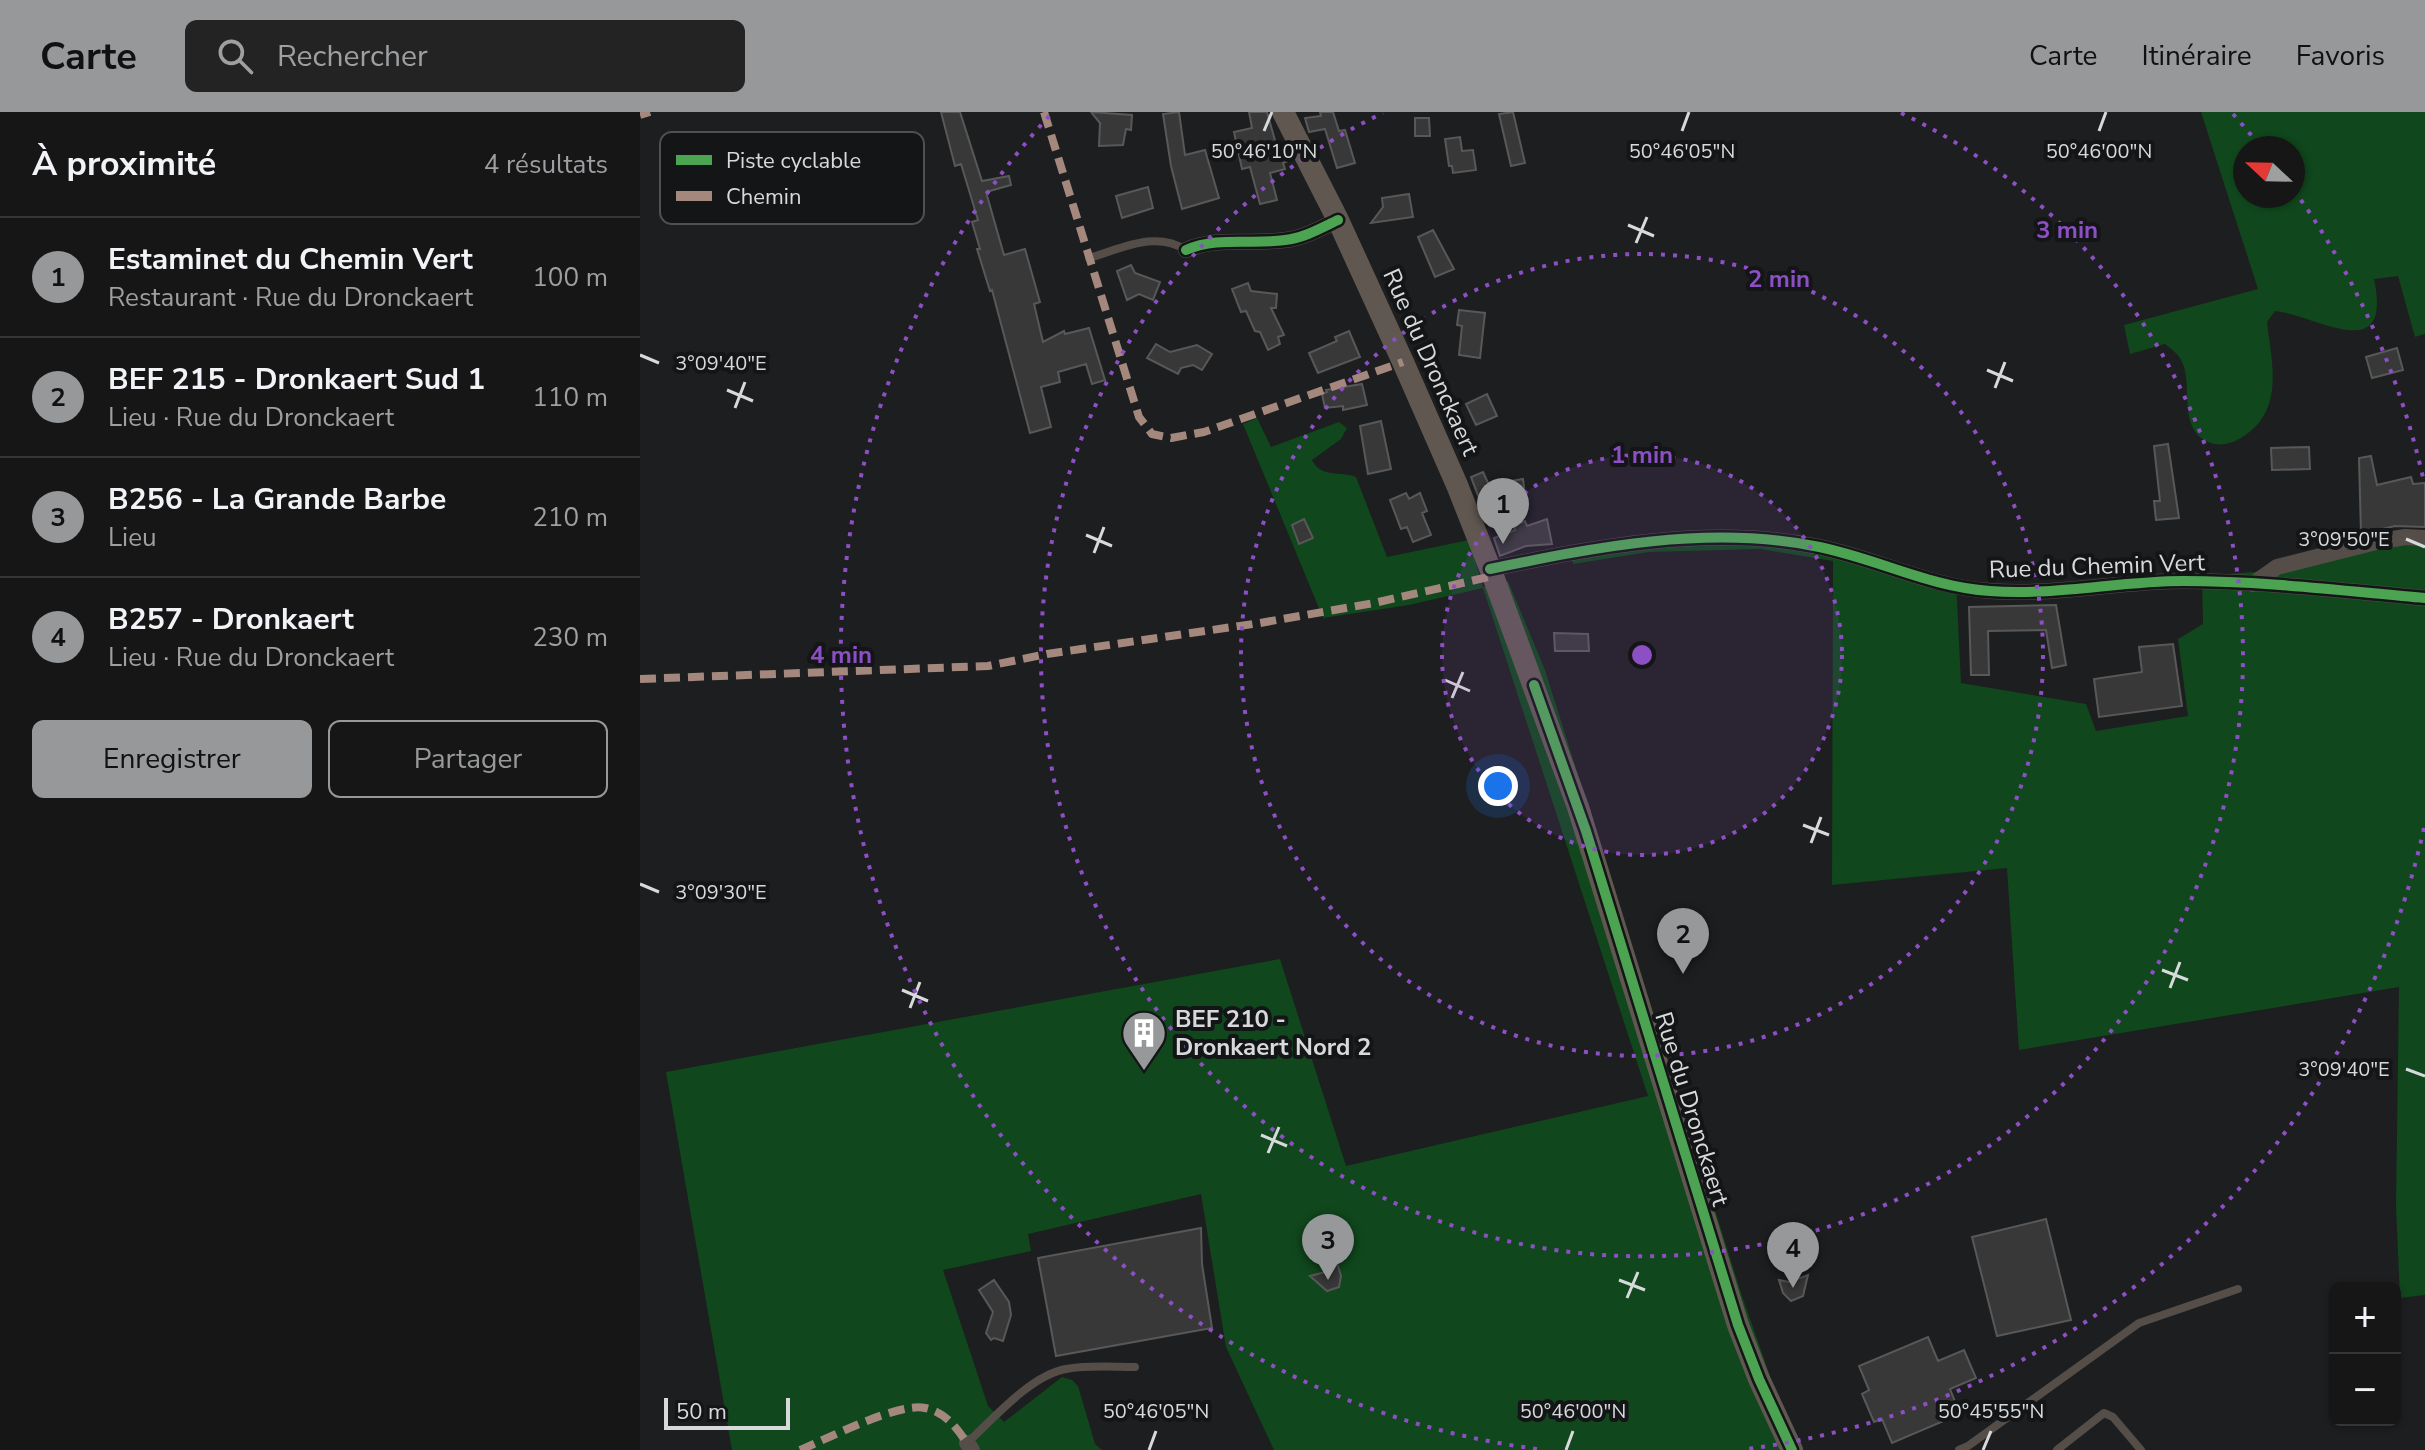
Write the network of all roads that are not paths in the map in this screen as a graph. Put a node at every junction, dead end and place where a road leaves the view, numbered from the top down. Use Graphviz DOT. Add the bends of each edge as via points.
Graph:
graph roads {
  1 [pos="1283,112"];
  2 [pos="1338,220"];
  3 [pos="1186,250"];
  4 [pos="1089,258"];
  5 [pos="2425,538"];
  6 [pos="1490,569"];
  7 [pos="2253,584"];
  8 [pos="2425,598"];
  9 [pos="2238,1289"];
  10 [pos="1738,1325"];
  11 [pos="1135,1367"];
  12 [pos="970,1447"];
  13 [pos="1779,1450"];
  14 [pos="1792,1450"];
  15 [pos="1959,1450"];
  16 [pos="2057,1450"];
  17 [pos="2141,1450"];
  1 -- 2 [label="main road, Rue du Dronckaert"];
  2 -- 3 [label="street" via="1287,240 1210,242"];
  2 -- 6 [label="main road, Rue du Dronckaert"];
  3 -- 4 [label="lane" via="1158,240"];
  5 -- 7 [label="street" via="2376,542 2277,567"];
  6 -- 7 [label="street, Rue du Chemin Vert" via="1649,542 1714,537 1813,546 1938,583 1981,590"];
  6 -- 10 [label="main road, Rue du Dronckaert" via="1578,807"];
  7 -- 8 [label="street, Rue du Chemin Vert"];
  9 -- 15 [label="lane" via="2139,1323"];
  10 -- 13 [label="main road, Rue du Dronckaert"];
  10 -- 14 [label="main road, Rue du Dronckaert"];
  11 -- 12 [label="lane" via="1065,1369 1042,1378"];
  16 -- 17 [label="lane" via="2104,1413"];
}
